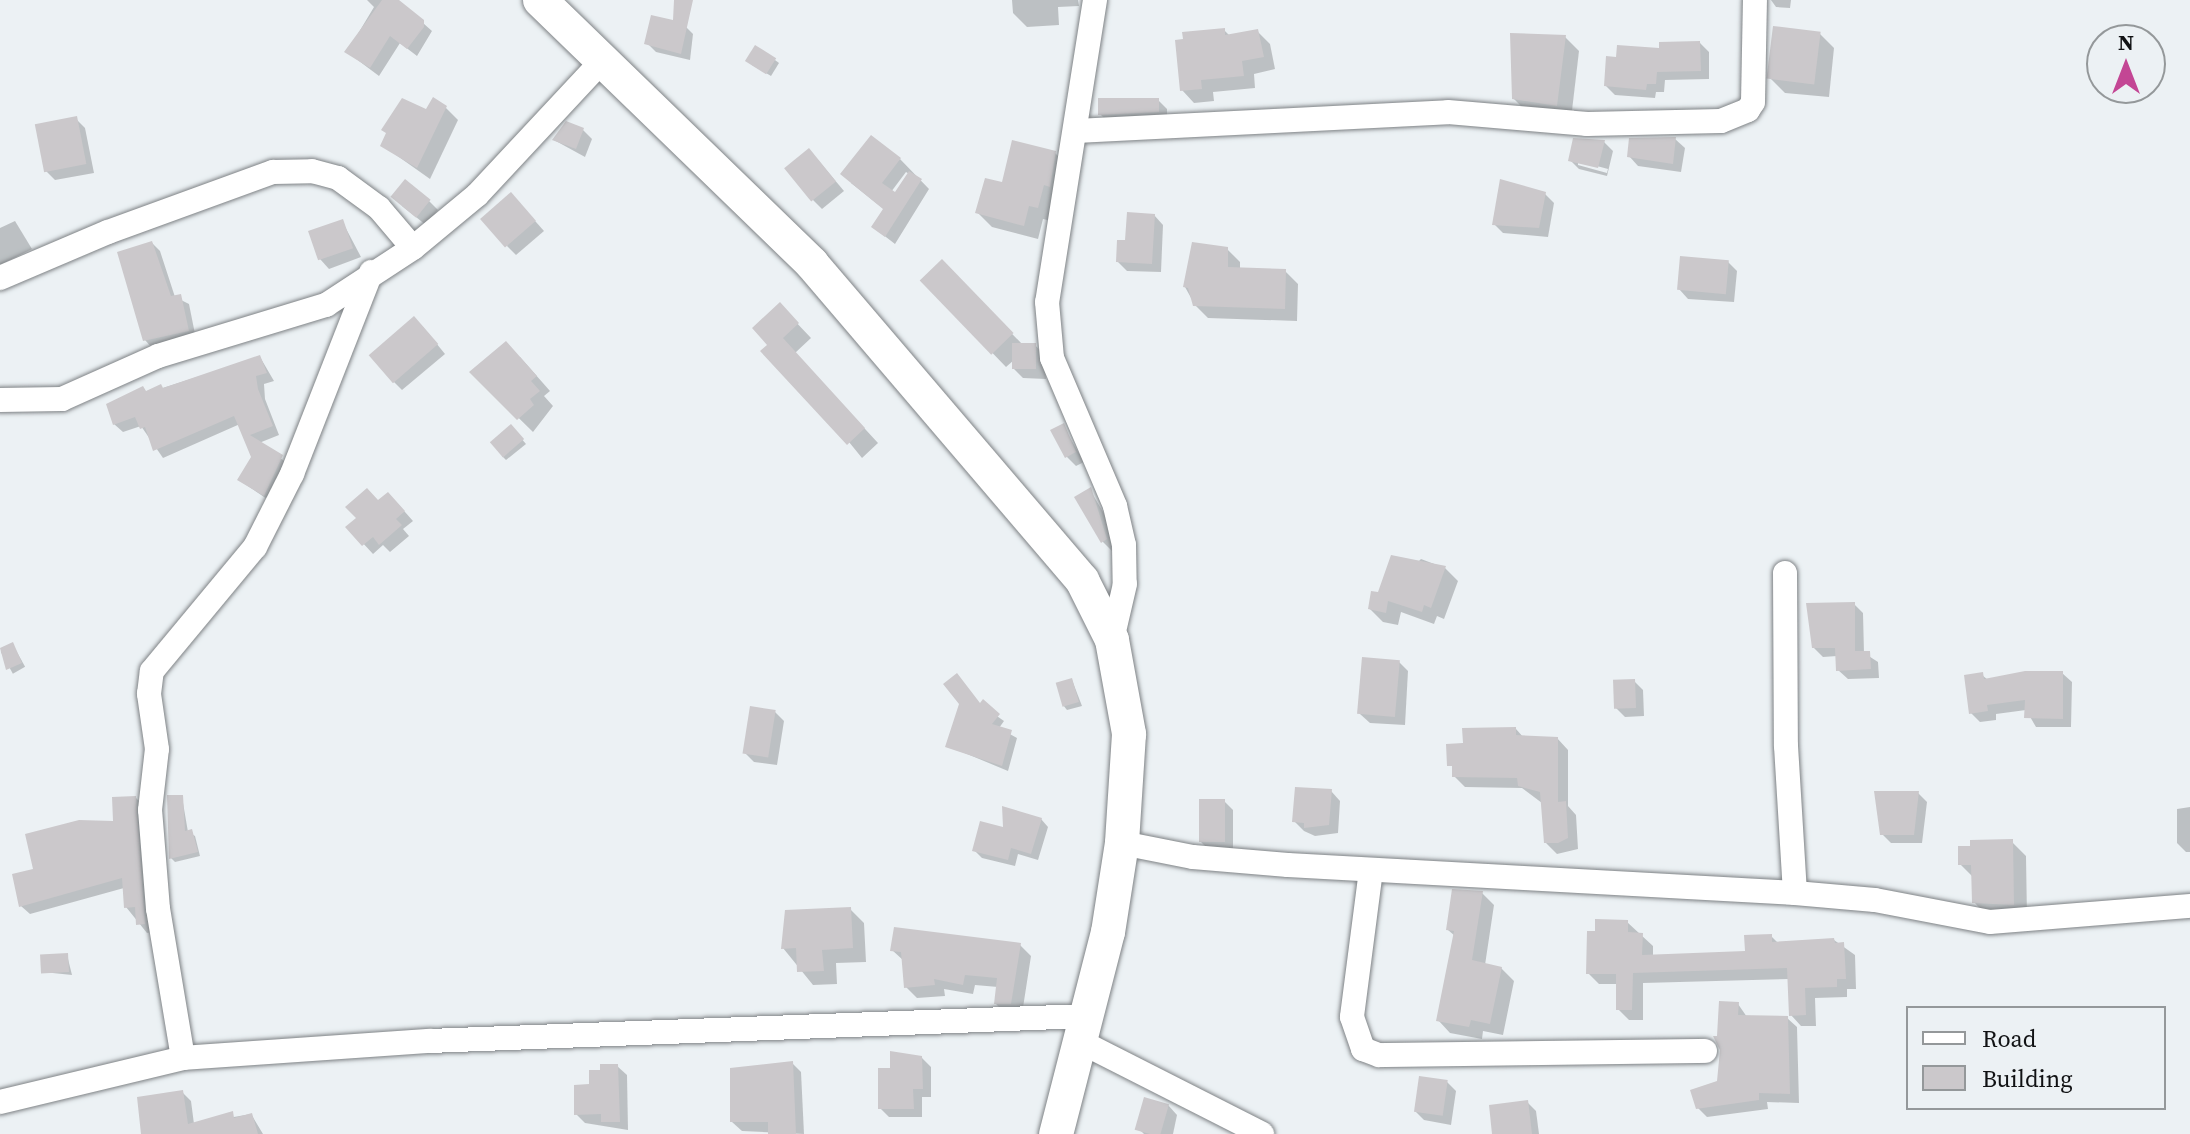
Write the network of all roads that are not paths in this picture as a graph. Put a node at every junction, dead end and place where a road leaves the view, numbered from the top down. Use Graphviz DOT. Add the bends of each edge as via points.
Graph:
graph roads {
  1 [pos="540,0"];
  2 [pos="1095,0"];
  3 [pos="1755,0"];
  4 [pos="600,63"];
  5 [pos="1076,131"];
  6 [pos="413,248"];
  7 [pos="371,272"];
  8 [pos="0,278"];
  9 [pos="0,400"];
  10 [pos="1785,573"];
  11 [pos="1112,640"];
  12 [pos="1122,843"];
  13 [pos="1371,870"];
  14 [pos="1795,893"];
  15 [pos="2190,906"];
  16 [pos="1083,1029"];
  17 [pos="1705,1051"];
  18 [pos="183,1058"];
  19 [pos="0,1102"];
  20 [pos="1056,1134"];
  21 [pos="1262,1134"];
  1 -- 4 [label="street"];
  2 -- 5 [label="street"];
  3 -- 5 [label="street" via="1753,102 1748,110 1721,121 1587,124 1448,112"];
  4 -- 6 [label="street" via="477,195"];
  4 -- 11 [label="street" via="812,264 1082,580"];
  5 -- 11 [label="street" via="1047,302 1052,358 1115,506 1124,545 1125,584"];
  6 -- 7 [label="street"];
  6 -- 8 [label="street" via="379,208 338,178 312,171 273,172"];
  7 -- 9 [label="street" via="326,305 158,356 62,399"];
  7 -- 18 [label="street" via="292,474 255,547 152,671 149,694 157,749 150,810 158,909"];
  10 -- 14 [label="street" via="1786,746"];
  11 -- 12 [label="street" via="1129,734"];
  12 -- 13 [label="street" via="1193,857"];
  12 -- 16 [label="street" via="1108,932"];
  13 -- 14 [label="street" via="1430,869"];
  13 -- 17 [label="street" via="1352,1017 1363,1049 1379,1055"];
  14 -- 15 [label="street" via="1875,900 1990,922"];
  16 -- 18 [label="street" via="429,1041"];
  16 -- 20 [label="street"];
  16 -- 21 [label="street"];
  18 -- 19 [label="street"];
}
